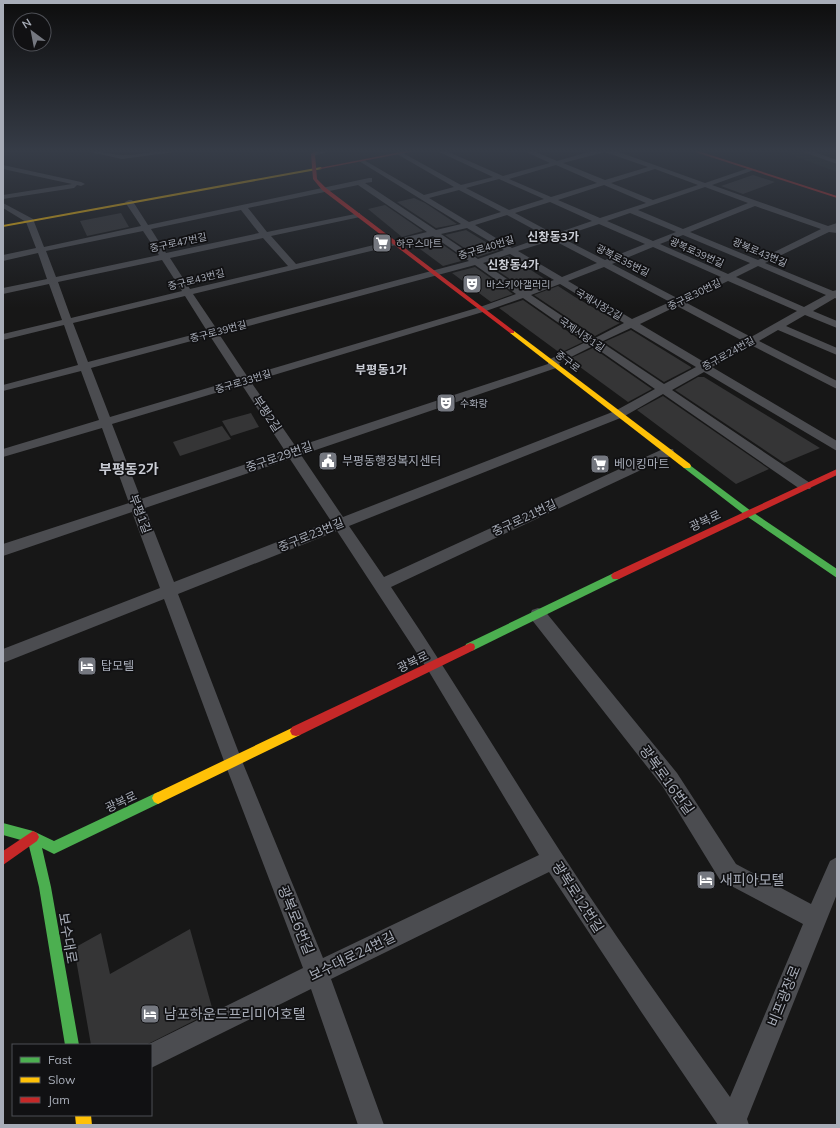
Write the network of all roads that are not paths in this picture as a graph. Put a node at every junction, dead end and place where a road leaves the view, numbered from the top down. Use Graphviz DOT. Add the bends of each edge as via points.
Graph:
graph roads {
  1 [pos="129,202"];
  2 [pos="126,203"];
  3 [pos="266,203"];
  4 [pos="341,203"];
  5 [pos="389,203"];
  6 [pos="433,203"];
  7 [pos="489,203"];
  8 [pos="542,203"];
  9 [pos="557,203"];
  10 [pos="653,203"];
  11 [pos="755,203"];
  12 [pos="3,205"];
  13 [pos="243,208"];
  14 [pos="630,210"];
  15 [pos="508,213"];
  16 [pos="357,215"];
  17 [pos="30,221"];
  18 [pos="600,221"];
  19 [pos="468,225"];
  20 [pos="3,226"];
  21 [pos="146,229"];
  22 [pos="834,229"];
  23 [pos="683,232"];
  24 [pos="434,233"];
  25 [pos="265,235"];
  26 [pos="554,237"];
  27 [pos="394,243"];
  28 [pos="652,244"];
  29 [pos="41,251"];
  30 [pos="511,251"];
  31 [pos="164,257"];
  32 [pos="3,258"];
  33 [pos="476,262"];
  34 [pos="758,263"];
  35 [pos="605,264"];
  36 [pos="294,266"];
  37 [pos="434,274"];
  38 [pos="728,278"];
  39 [pos="52,281"];
  40 [pos="561,281"];
  41 [pos="3,292"];
  42 [pos="187,293"];
  43 [pos="524,294"];
  44 [pos="836,294"];
  45 [pos="678,302"];
  46 [pos="483,309"];
  47 [pos="804,311"];
  48 [pos="68,322"];
  49 [pos="633,323"];
  50 [pos="837,325"];
  51 [pos="778,326"];
  52 [pos="214,332"];
  53 [pos="3,337"];
  54 [pos="751,341"];
  55 [pos="593,342"];
  56 [pos="837,352"];
  57 [pos="553,363"];
  58 [pos="84,366"];
  59 [pos="704,367"];
  60 [pos="244,380"];
  61 [pos="837,386"];
  62 [pos="3,388"];
  63 [pos="663,389"];
  64 [pos="619,414"];
  65 [pos="105,422"];
  66 [pos="837,447"];
  67 [pos="3,452"];
  68 [pos="668,452"];
  69 [pos="293,453"];
  70 [pos="837,472"];
  71 [pos="805,486"];
  72 [pos="137,505"];
  73 [pos="748,514"];
  74 [pos="340,523"];
  75 [pos="3,550"];
  76 [pos="837,574"];
  77 [pos="381,585"];
  78 [pos="169,591"];
  79 [pos="538,614"];
  80 [pos="3,656"];
  81 [pos="434,665"];
  82 [pos="233,761"];
  83 [pos="3,829"];
  84 [pos="33,837"];
  85 [pos="3,859"];
  86 [pos="553,859"];
  87 [pos="837,868"];
  88 [pos="816,919"];
  89 [pos="317,973"];
  90 [pos="72,1044"];
  91 [pos="152,1056"];
  92 [pos="733,1124"];
  93 [pos="372,1125"];
  1 -- 21 [label="street, 부평2길"];
  2 -- 17 [label="main road"];
  3 -- 13 [label="street"];
  4 -- 16 [label="main road, 중구로"];
  5 -- 24 [label="street, 국제시장1길"];
  6 -- 19 [label="street, 국제시장2길"];
  7 -- 15 [label="street, 광복로35번길"];
  8 -- 15 [label="street, 중구로43번길"];
  9 -- 18 [label="street, 광복로39번길"];
  10 -- 14 [label="street, 중구로40번길"];
  11 -- 22 [label="street"];
  11 -- 23 [label="street, 중구로33번길"];
  12 -- 17 [label="street"];
  13 -- 21 [label="street"];
  13 -- 25 [label="street"];
  14 -- 18 [label="street, 중구로40번길"];
  14 -- 23 [label="street, 광복로43번길"];
  15 -- 19 [label="street, 중구로43번길"];
  15 -- 26 [label="street, 광복로35번길"];
  16 -- 25 [label="street, 중구로47번길"];
  16 -- 27 [label="main road, 중구로"];
  17 -- 20 [label="main road"];
  17 -- 29 [label="street, 부평1길"];
  18 -- 26 [label="street, 중구로40번길"];
  18 -- 28 [label="street, 광복로39번길"];
  19 -- 24 [label="street, 중구로43번길"];
  19 -- 30 [label="street, 국제시장2길"];
  21 -- 29 [label="street"];
  21 -- 31 [label="street, 부평2길"];
  22 -- 34 [label="street, 중구로30번길"];
  23 -- 28 [label="street, 중구로33번길"];
  23 -- 34 [label="street, 광복로43번길"];
  24 -- 27 [label="street, 중구로43번길"];
  24 -- 33 [label="street, 국제시장1길"];
  25 -- 31 [label="street, 중구로47번길"];
  25 -- 36 [label="street"];
  26 -- 30 [label="street, 중구로40번길"];
  26 -- 35 [label="street, 광복로35번길"];
  27 -- 36 [label="street, 중구로43번길"];
  27 -- 37 [label="main road, 중구로"];
  28 -- 35 [label="street, 중구로33번길"];
  28 -- 38 [label="street, 광복로39번길"];
  29 -- 32 [label="street"];
  29 -- 39 [label="street, 부평1길"];
  30 -- 33 [label="street, 중구로40번길"];
  30 -- 40 [label="street, 국제시장2길"];
  31 -- 39 [label="street, 중구로47번길"];
  31 -- 42 [label="street, 부평2길"];
  33 -- 37 [label="street, 중구로40번길"];
  33 -- 43 [label="street, 국제시장1길"];
  34 -- 38 [label="street, 중구로30번길"];
  34 -- 44 [label="street, 광복로43번길"];
  35 -- 40 [label="street, 중구로33번길"];
  35 -- 45 [label="street, 광복로35번길"];
  36 -- 42 [label="street, 중구로43번길"];
  37 -- 46 [label="main road, 중구로"];
  37 -- 52 [label="street, 중구로39번길"];
  38 -- 45 [label="street, 중구로30번길"];
  38 -- 47 [label="street, 광복로39번길"];
  39 -- 41 [label="street, 중구로47번길"];
  39 -- 48 [label="street, 부평1길"];
  40 -- 43 [label="street, 중구로33번길"];
  40 -- 49 [label="street, 국제시장2길"];
  42 -- 48 [label="street, 중구로43번길"];
  42 -- 52 [label="street, 부평2길"];
  43 -- 46 [label="street, 중구로33번길"];
  43 -- 55 [label="street, 국제시장1길"];
  44 -- 47 [label="street, 중구로24번길"];
  45 -- 49 [label="street, 중구로30번길"];
  45 -- 54 [label="street, 광복로35번길"];
  46 -- 57 [label="main road, 중구로"];
  46 -- 60 [label="street, 중구로33번길"];
  47 -- 50 [label="street, 광복로39번길"];
  47 -- 51 [label="street, 중구로24번길"];
  48 -- 53 [label="street, 중구로43번길"];
  48 -- 58 [label="street, 부평1길"];
  49 -- 55 [label="street, 중구로30번길"];
  49 -- 59 [label="street, 국제시장2길"];
  51 -- 54 [label="street, 중구로24번길"];
  51 -- 56 [label="street"];
  52 -- 58 [label="street, 중구로39번길"];
  52 -- 60 [label="street, 부평2길"];
  54 -- 59 [label="street, 중구로24번길"];
  54 -- 61 [label="street, 광복로35번길"];
  55 -- 57 [label="street, 중구로30번길"];
  55 -- 63 [label="street, 국제시장1길"];
  57 -- 64 [label="main road, 중구로"];
  57 -- 69 [label="street, 중구로29번길"];
  58 -- 62 [label="street, 중구로39번길"];
  58 -- 65 [label="street, 부평1길"];
  59 -- 63 [label="street, 중구로24번길"];
  59 -- 66 [label="street, 국제시장2길"];
  60 -- 65 [label="street, 중구로33번길"];
  60 -- 69 [label="street, 부평2길"];
  63 -- 64 [label="street, 중구로24번길"];
  63 -- 71 [label="street, 국제시장1길"];
  64 -- 68 [label="main road, 중구로"];
  64 -- 74 [label="street, 중구로23번길"];
  65 -- 67 [label="street, 중구로33번길"];
  65 -- 72 [label="street, 부평1길"];
  68 -- 73 [label="main road, 중구로"];
  68 -- 77 [label="street, 중구로21번길"];
  69 -- 72 [label="street, 중구로29번길"];
  69 -- 74 [label="street, 부평2길"];
  70 -- 71 [label="main road, 광복로"];
  71 -- 73 [label="main road, 광복로"];
  72 -- 75 [label="street, 중구로29번길"];
  72 -- 78 [label="street, 부평1길"];
  73 -- 76 [label="main road, 중구로"];
  73 -- 79 [label="main road, 광복로"];
  74 -- 77 [label="street, 부평2길"];
  74 -- 78 [label="street, 중구로23번길"];
  77 -- 81 [label="street, 부평2길"];
  78 -- 80 [label="street, 중구로23번길"];
  78 -- 82 [label="street, 부평1길"];
  79 -- 81 [label="main road, 광복로"];
  79 -- 88 [label="street, 광복로16번길" via="670,780 728,872"];
  81 -- 82 [label="main road, 광복로"];
  81 -- 86 [label="street, 광복로12번길"];
  82 -- 84 [label="main road, 광복로" via="54,848"];
  82 -- 89 [label="street, 광복로6번길"];
  83 -- 84 [label="main road"];
  84 -- 85 [label="main road"];
  84 -- 90 [label="main road, 보수대로" via="45,887"];
  86 -- 89 [label="street, 보수대로24번길"];
  86 -- 92 [label="street, 광복로12번길"];
  87 -- 88 [label="street, 비프광장로"];
  88 -- 92 [label="street, 비프광장로"];
  89 -- 91 [label="street, 보수대로24번길"];
  89 -- 93 [label="street, 광복로6번길"];
}
